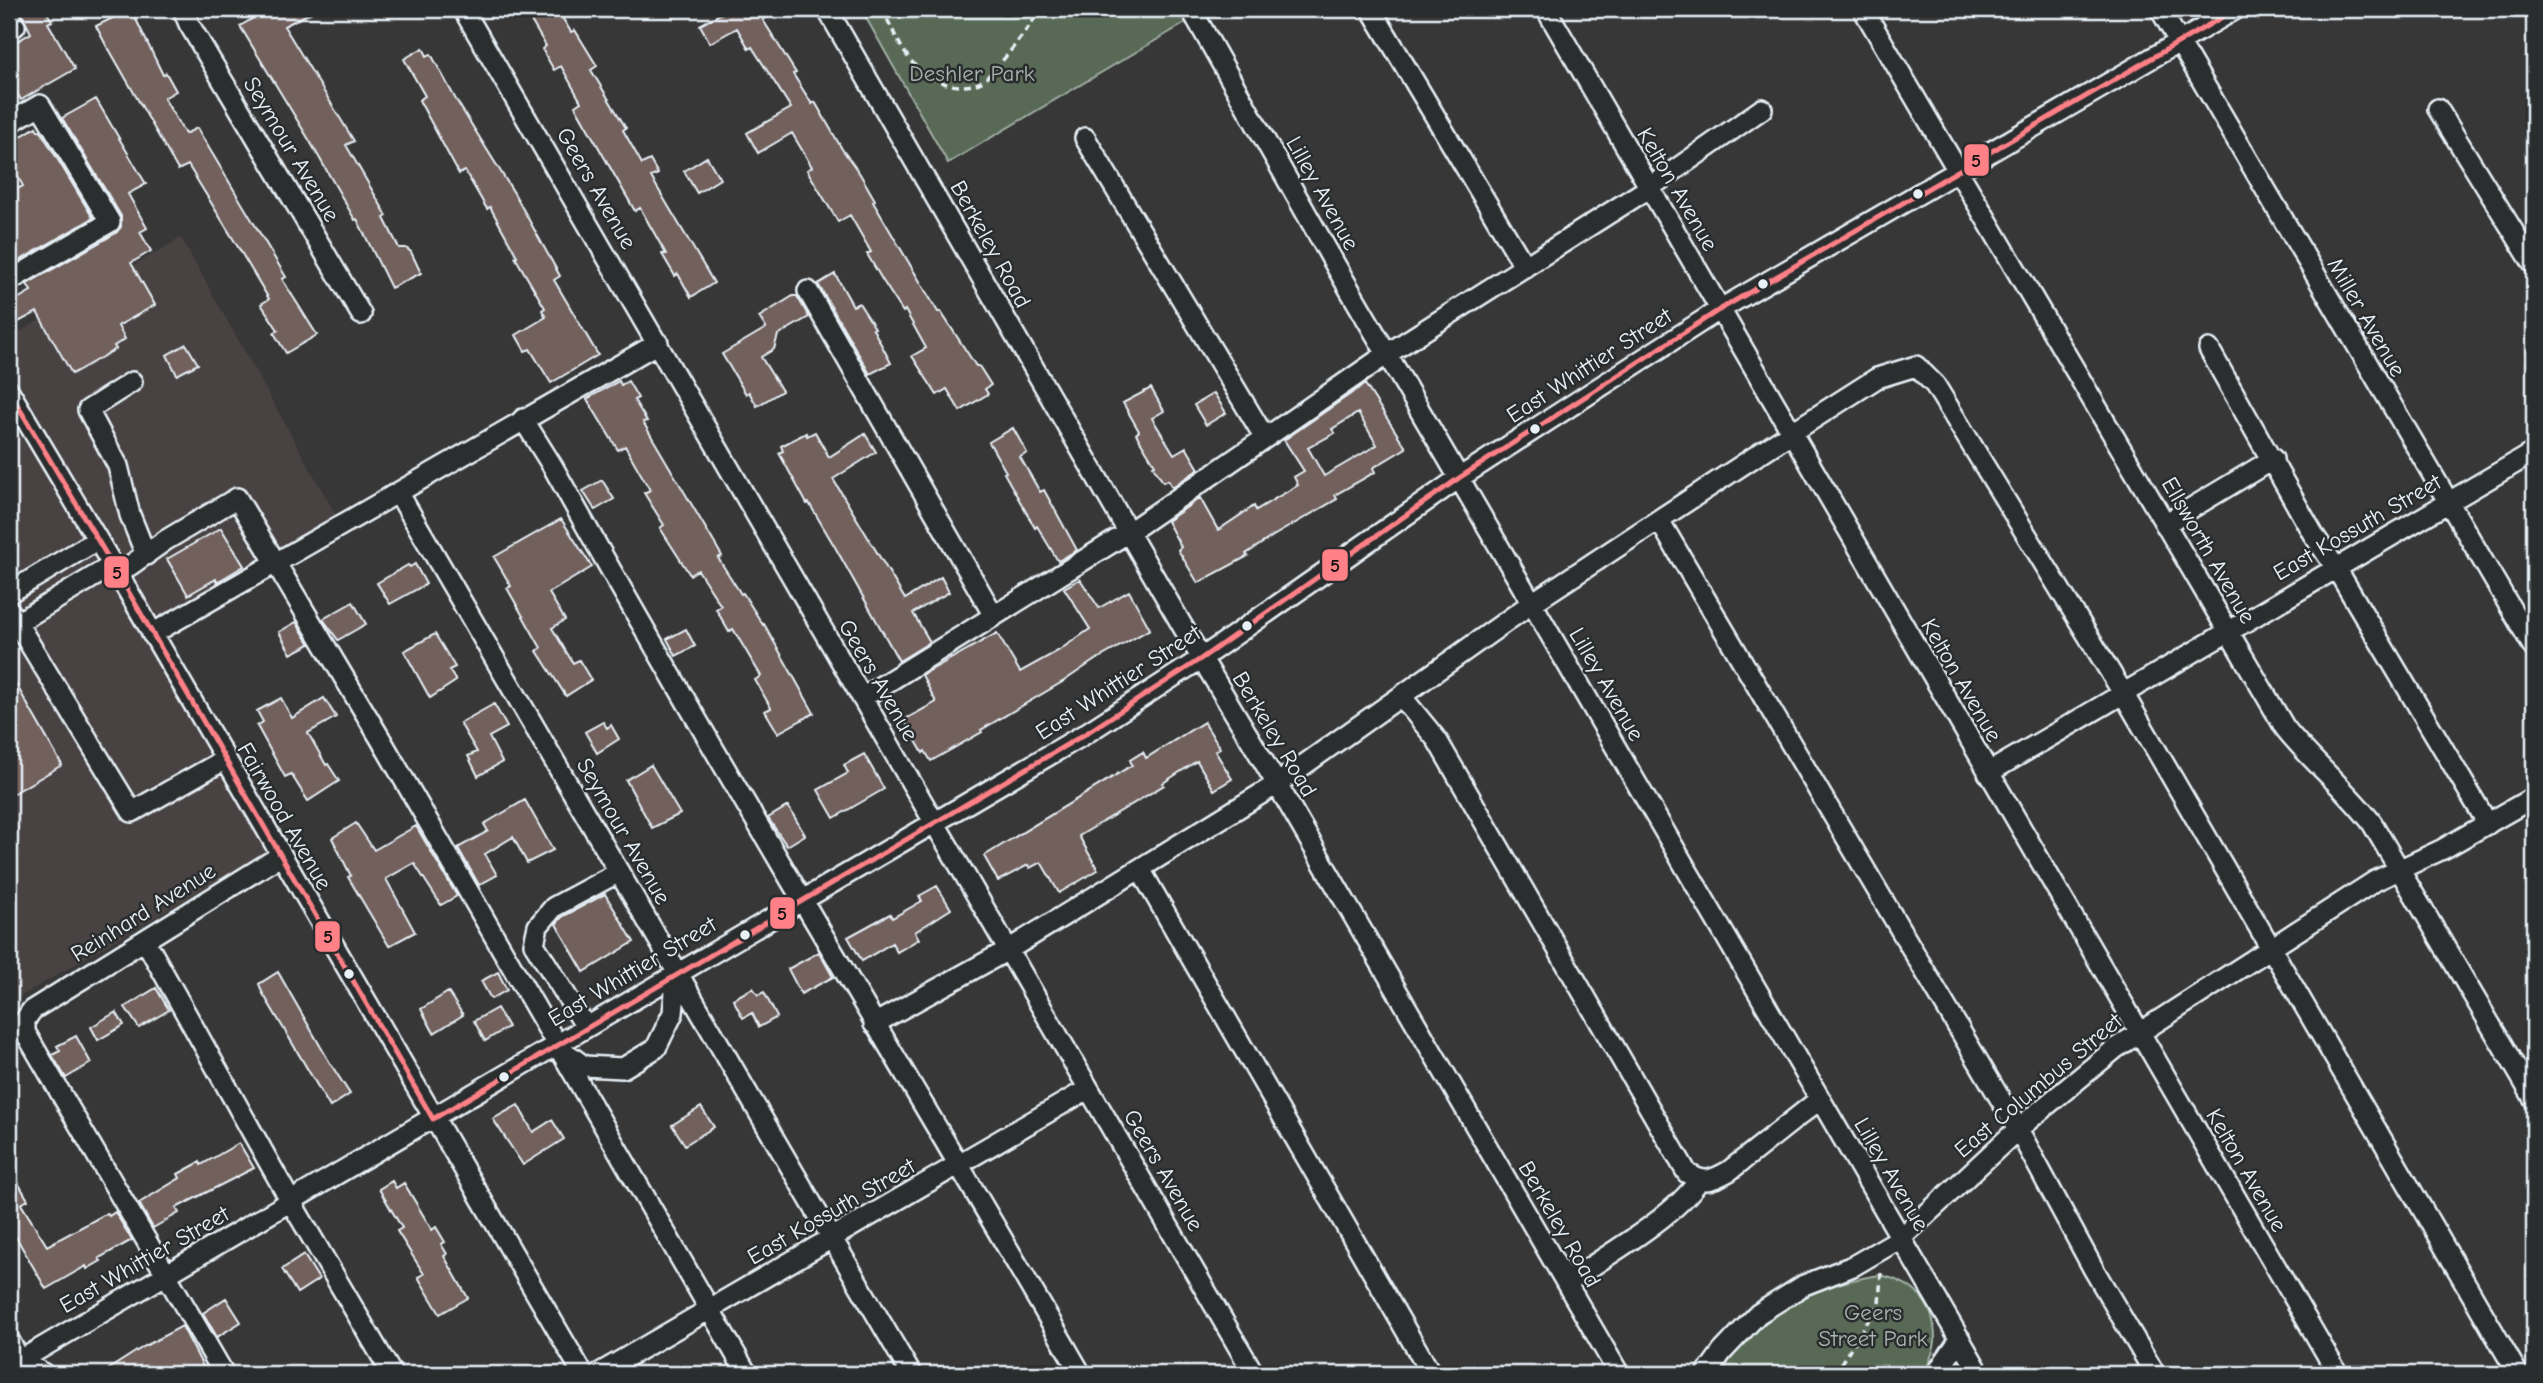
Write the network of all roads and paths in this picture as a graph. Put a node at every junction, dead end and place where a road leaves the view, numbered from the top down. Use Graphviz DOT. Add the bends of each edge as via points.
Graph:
graph roads {
  1 [pos="183,9"];
  2 [pos="463,9"];
  3 [pos="827,9"];
  4 [pos="882,9"];
  5 [pos="1041,9"];
  6 [pos="1371,9"];
  7 [pos="1546,9"];
  8 [pos="1863,9"];
  9 [pos="2160,9"];
  10 [pos="2236,9"];
  11 [pos="1195,16"];
  12 [pos="2179,42"];
  13 [pos="1762,109"];
  14 [pos="2438,109"];
  15 [pos="9,123"];
  16 [pos="1085,138"];
  17 [pos="1959,172"];
  18 [pos="1649,188"];
  19 [pos="2534,265"];
  20 [pos="1525,267"];
  21 [pos="9,281"];
  22 [pos="808,291"];
  23 [pos="1719,310"];
  24 [pos="361,314"];
  25 [pos="659,343"];
  26 [pos="2208,349"];
  27 [pos="1387,354"];
  28 [pos="132,383"];
  29 [pos="9,391"];
  30 [pos="523,419"];
  31 [pos="1791,433"];
  32 [pos="1265,438"];
  33 [pos="2534,452"];
  34 [pos="2273,459"];
  35 [pos="1459,478"];
  36 [pos="399,494"];
  37 [pos="2448,503"];
  38 [pos="1659,520"];
  39 [pos="2165,524"];
  40 [pos="1129,532"];
  41 [pos="97,540"];
  42 [pos="146,555"];
  43 [pos="277,562"];
  44 [pos="2336,568"];
  45 [pos="115,569"];
  46 [pos="9,593"];
  47 [pos="1532,603"];
  48 [pos="13,617"];
  49 [pos="994,617"];
  50 [pos="2228,632"];
  51 [pos="152,634"];
  52 [pos="2534,648"];
  53 [pos="1202,658"];
  54 [pos="2123,693"];
  55 [pos="1401,696"];
  56 [pos="862,698"];
  57 [pos="224,760"];
  58 [pos="1988,773"];
  59 [pos="1278,784"];
  60 [pos="2534,797"];
  61 [pos="934,824"];
  62 [pos="2488,824"];
  63 [pos="280,856"];
  64 [pos="2400,868"];
  65 [pos="1139,869"];
  66 [pos="619,872"];
  67 [pos="802,900"];
  68 [pos="145,940"];
  69 [pos="2271,947"];
  70 [pos="1007,950"];
  71 [pos="677,973"];
  72 [pos="874,1024"];
  73 [pos="586,1027"];
  74 [pos="2139,1032"];
  75 [pos="555,1045"];
  76 [pos="1088,1089"];
  77 [pos="1820,1099"];
  78 [pos="2534,1099"];
  79 [pos="433,1119"];
  80 [pos="2018,1129"];
  81 [pos="959,1164"];
  82 [pos="1699,1180"];
  83 [pos="291,1202"];
  84 [pos="832,1238"];
  85 [pos="1901,1238"];
  86 [pos="1885,1266"];
  87 [pos="166,1275"];
  88 [pos="1566,1283"];
  89 [pos="709,1310"];
  90 [pos="1960,1339"];
  91 [pos="9,1340"];
  92 [pos="17,1367"];
  93 [pos="44,1374"];
  94 [pos="224,1374"];
  95 [pos="392,1374"];
  96 [pos="583,1374"];
  97 [pos="598,1374"];
  98 [pos="747,1374"];
  99 [pos="911,1374"];
  100 [pos="1081,1374"];
  101 [pos="1254,1374"];
  102 [pos="1431,1374"];
  103 [pos="1619,1374"];
  104 [pos="1706,1374"];
  105 [pos="1834,1374"];
  106 [pos="1936,1374"];
  107 [pos="1980,1374"];
  108 [pos="2155,1374"];
  109 [pos="2337,1374"];
  110 [pos="2518,1374"];
  1 -- 24 [label="street, Seymour Avenue"];
  2 -- 25 [label="street, Geers Avenue"];
  3 -- 40 [label="street, Berkeley Road"];
  4 -- 5 [label="path" via="911,61 934,80 960,88 982,82"];
  6 -- 20 [label="street"];
  7 -- 18 [label="street, Kelton Avenue"];
  8 -- 17 [label="street, Ellsworth Avenue"];
  9 -- 12 [label="street, Miller Avenue"];
  10 -- 12 [label="street, East Whittier Street"];
  11 -- 27 [label="street, Lilley Avenue"];
  12 -- 17 [label="street, East Whittier Street"];
  12 -- 37 [label="street, Miller Avenue"];
  13 -- 18 [label="street"];
  14 -- 19 [label="street"];
  15 -- 21 [label="street" via="40,105 110,222"];
  16 -- 32 [label="street"];
  17 -- 23 [label="street, East Whittier Street"];
  17 -- 39 [label="street, Ellsworth Avenue"];
  18 -- 20 [label="street"];
  18 -- 23 [label="street, Kelton Avenue"];
  20 -- 27 [label="street"];
  22 -- 49 [label="street"];
  23 -- 31 [label="street, Kelton Avenue"];
  23 -- 35 [label="street, East Whittier Street"];
  25 -- 30 [label="street"];
  25 -- 56 [label="street, Geers Avenue"];
  26 -- 34 [label="street"];
  27 -- 32 [label="street"];
  27 -- 35 [label="street, Lilley Avenue"];
  28 -- 42 [label="street" via="88,410 118,466"];
  29 -- 41 [label="street, Fairwood Avenue"];
  30 -- 36 [label="street"];
  30 -- 67 [label="street"];
  31 -- 38 [label="street"];
  31 -- 54 [label="street" via="1877,377 1916,366 1935,385"];
  31 -- 58 [label="street, Kelton Avenue"];
  32 -- 40 [label="street"];
  33 -- 37 [label="street, East Kossuth Street"];
  34 -- 39 [label="street"];
  34 -- 44 [label="street"];
  35 -- 47 [label="street, Lilley Avenue"];
  35 -- 53 [label="street, East Whittier Street"];
  36 -- 43 [label="street"];
  36 -- 66 [label="street, Seymour Avenue"];
  37 -- 44 [label="street, East Kossuth Street"];
  37 -- 52 [label="street, Miller Avenue"];
  38 -- 47 [label="street"];
  38 -- 80 [label="street"];
  39 -- 50 [label="street, Ellsworth Avenue"];
  40 -- 49 [label="street"];
  40 -- 53 [label="street, Berkeley Road"];
  41 -- 45 [label="street, Fairwood Avenue"];
  41 -- 46 [label="street"];
  42 -- 43 [label="street" via="237,498"];
  42 -- 45 [label="street"];
  43 -- 51 [label="street"];
  43 -- 75 [label="street"];
  44 -- 50 [label="street, East Kossuth Street"];
  44 -- 62 [label="street"];
  45 -- 48 [label="street"];
  45 -- 51 [label="street, Fairwood Avenue"];
  47 -- 55 [label="street"];
  47 -- 77 [label="street, Lilley Avenue"];
  48 -- 57 [label="street" via="132,812"];
  49 -- 56 [label="street"];
  50 -- 54 [label="street, East Kossuth Street"];
  50 -- 64 [label="street, Ellsworth Avenue" via="2285,728 2362,809"];
  51 -- 57 [label="street, Fairwood Avenue"];
  53 -- 59 [label="street, Berkeley Road"];
  53 -- 61 [label="street, East Whittier Street" via="1086,734"];
  54 -- 58 [label="street, East Kossuth Street"];
  54 -- 69 [label="street"];
  55 -- 59 [label="street"];
  55 -- 82 [label="street" via="1437,740 1681,1163"];
  56 -- 61 [label="street, Geers Avenue"];
  57 -- 63 [label="street, Fairwood Avenue"];
  58 -- 74 [label="street, Kelton Avenue"];
  59 -- 65 [label="street"];
  59 -- 88 [label="street, Berkeley Road"];
  60 -- 62 [label="street, East Columbus Street"];
  61 -- 67 [label="street, East Whittier Street"];
  61 -- 70 [label="street, Geers Avenue"];
  62 -- 64 [label="street, East Columbus Street"];
  63 -- 68 [label="street, Reinhard Avenue"];
  63 -- 79 [label="street, Fairwood Avenue"];
  64 -- 69 [label="street, East Columbus Street"];
  64 -- 78 [label="street, Ellsworth Avenue"];
  65 -- 70 [label="street"];
  65 -- 102 [label="street"];
  66 -- 71 [label="street, Seymour Avenue"];
  66 -- 73 [label="street" via="554,907 538,926 534,944"];
  67 -- 71 [label="street, East Whittier Street"];
  67 -- 72 [label="street"];
  68 -- 83 [label="street"];
  68 -- 87 [label="street, Reinhard Avenue" via="32,1010 25,1020 26,1031"];
  69 -- 74 [label="street, East Columbus Street"];
  69 -- 110 [label="street"];
  70 -- 72 [label="street"];
  70 -- 76 [label="street, Geers Avenue"];
  71 -- 73 [label="street, East Whittier Street"];
  71 -- 75 [label="street" via="673,1013 656,1048 623,1068 584,1066"];
  71 -- 84 [label="street, Seymour Avenue"];
  72 -- 81 [label="street"];
  73 -- 75 [label="street, East Whittier Street"];
  74 -- 80 [label="street, East Columbus Street"];
  74 -- 109 [label="street, Kelton Avenue"];
  75 -- 79 [label="street, East Whittier Street"];
  75 -- 89 [label="street"];
  76 -- 81 [label="street, East Kossuth Street"];
  76 -- 101 [label="street, Geers Avenue"];
  77 -- 82 [label="street" via="1729,1171 1712,1180"];
  77 -- 85 [label="street, Lilley Avenue"];
  79 -- 83 [label="street, East Whittier Street"];
  79 -- 96 [label="street, Fairwood Avenue"];
  80 -- 85 [label="street, East Columbus Street"];
  80 -- 108 [label="street"];
  81 -- 84 [label="street, East Kossuth Street"];
  81 -- 100 [label="street"];
  82 -- 88 [label="street" via="1667,1214"];
  83 -- 87 [label="street, East Whittier Street"];
  83 -- 95 [label="street"];
  84 -- 89 [label="street, East Kossuth Street"];
  84 -- 99 [label="street, Seymour Avenue"];
  85 -- 90 [label="street, Lilley Avenue"];
  85 -- 104 [label="street, East Columbus Street" via="1853,1266 1804,1285 1758,1314"];
  86 -- 105 [label="path" via="1878,1304"];
  87 -- 92 [label="street, East Whittier Street"];
  87 -- 94 [label="street"];
  88 -- 103 [label="street, Berkeley Road"];
  89 -- 97 [label="street, East Kossuth Street"];
  89 -- 98 [label="street"];
  90 -- 106 [label="street"];
  90 -- 107 [label="street, Lilley Avenue"];
  91 -- 92 [label="street"];
  92 -- 93 [label="street"];
}
